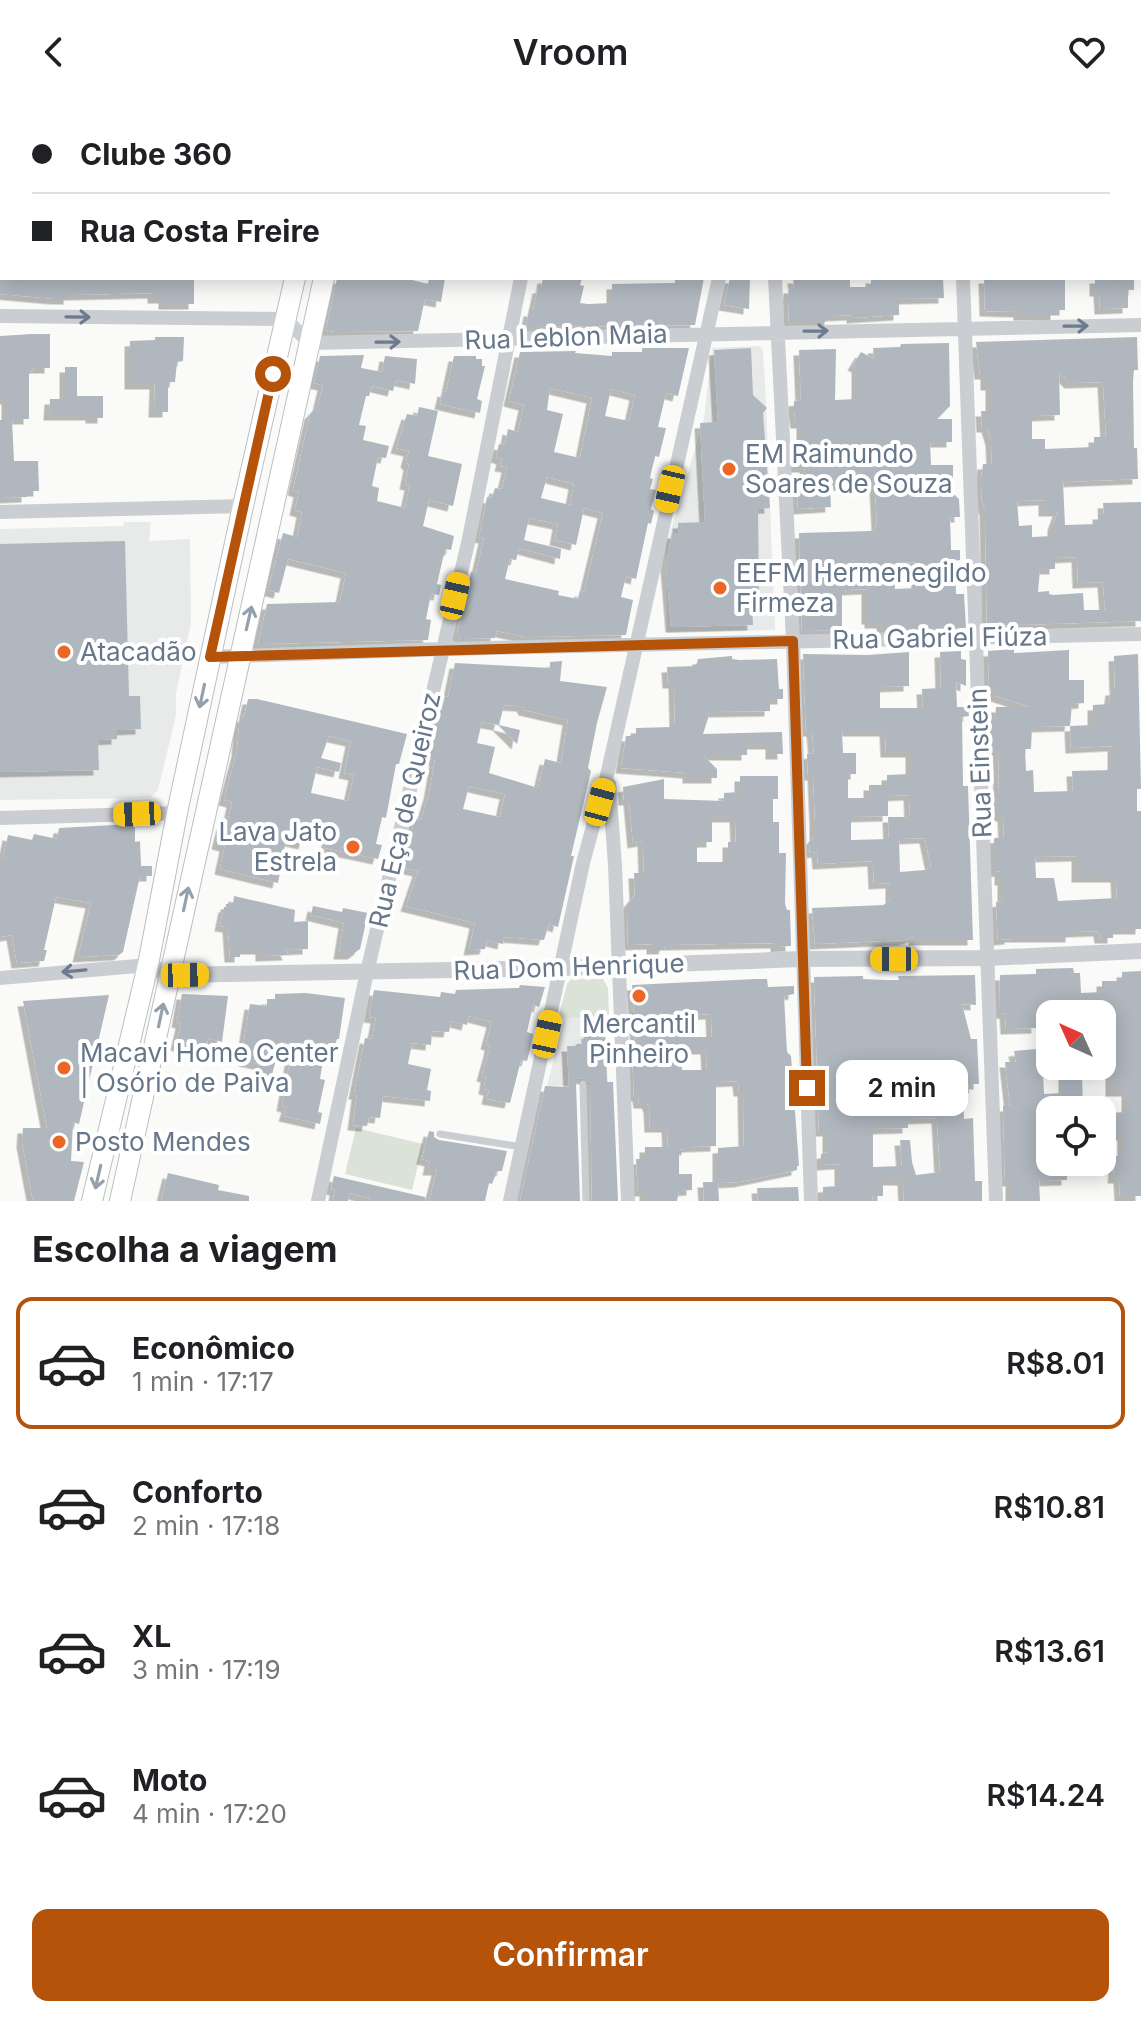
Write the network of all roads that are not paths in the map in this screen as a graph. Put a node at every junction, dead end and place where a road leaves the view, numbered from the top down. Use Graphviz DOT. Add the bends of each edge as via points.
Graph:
graph roads {
  1 [pos="295,280"];
  2 [pos="324,280"];
  3 [pos="521,280"];
  4 [pos="718,280"];
  5 [pos="775,280"];
  6 [pos="963,280"];
  7 [pos="0,316"];
  8 [pos="285,319"];
  9 [pos="1141,325"];
  10 [pos="965,329"];
  11 [pos="776,332"];
  12 [pos="705,333"];
  13 [pos="507,339"];
  14 [pos="310,343"];
  15 [pos="243,506"];
  16 [pos="0,512"];
  17 [pos="1141,634"];
  18 [pos="976,637"];
  19 [pos="793,641"];
  20 [pos="634,645"];
  21 [pos="443,649"];
  22 [pos="210,657"];
  23 [pos="240,657"];
  24 [pos="608,771"];
  25 [pos="177,813"];
  26 [pos="0,818"];
  27 [pos="1141,951"];
  28 [pos="987,958"];
  29 [pos="801,959"];
  30 [pos="148,965"];
  31 [pos="617,966"];
  32 [pos="561,968"];
  33 [pos="367,972"];
  34 [pos="170,975"];
  35 [pos="0,978"];
  36 [pos="583,1084"];
  37 [pos="440,1134"];
  38 [pos="522,1147"];
  39 [pos="92,1201"];
  40 [pos="120,1201"];
  41 [pos="318,1201"];
  42 [pos="510,1201"];
  43 [pos="586,1201"];
  44 [pos="628,1201"];
  45 [pos="811,1201"];
  46 [pos="996,1201"];
  1 -- 8 [label="main road"];
  2 -- 14 [label="main road"];
  3 -- 13 [label="street, Rua Eça de Queiroz"];
  4 -- 12 [label="street"];
  5 -- 11 [label="street"];
  6 -- 10 [label="street, Rua Einstein"];
  7 -- 8 [label="street, one-way"];
  8 -- 14 [label="street"];
  8 -- 15 [label="main road"];
  10 -- 9 [label="street, Rua Leblon Maia, one-way"];
  11 -- 10 [label="street, Rua Leblon Maia, one-way"];
  10 -- 18 [label="street, Rua Einstein"];
  11 -- 12 [label="street, Rua Leblon Maia"];
  11 -- 19 [label="street"];
  12 -- 13 [label="street, Rua Leblon Maia"];
  12 -- 20 [label="street"];
  14 -- 13 [label="street, Rua Leblon Maia, one-way"];
  13 -- 21 [label="street, Rua Eça de Queiroz"];
  23 -- 14 [label="main road, one-way"];
  15 -- 16 [label="street"];
  15 -- 22 [label="main road"];
  17 -- 18 [label="street, Rua Gabriel Fiúza"];
  18 -- 19 [label="street, Rua Gabriel Fiúza"];
  18 -- 28 [label="street, Rua Einstein"];
  19 -- 20 [label="street, Rua Gabriel Fiúza"];
  19 -- 29 [label="street"];
  20 -- 21 [label="street, Rua Gabriel Fiúza"];
  20 -- 24 [label="street"];
  21 -- 23 [label="street, Rua Gabriel Fiúza"];
  21 -- 33 [label="street, Rua Eça de Queiroz"];
  22 -- 23 [label="street, Rua Gabriel Fiúza"];
  22 -- 25 [label="main road, one-way"];
  34 -- 23 [label="main road, one-way"];
  24 -- 31 [label="street"];
  24 -- 32 [label="street"];
  25 -- 26 [label="street"];
  25 -- 30 [label="main road"];
  27 -- 28 [label="street, Rua Dom Henrique"];
  28 -- 29 [label="street, Rua Dom Henrique"];
  28 -- 46 [label="street, Rua Einstein"];
  29 -- 31 [label="street, Rua Dom Henrique"];
  29 -- 45 [label="street"];
  30 -- 34 [label="street, Rua Dom Henrique"];
  30 -- 35 [label="street, Rua Dom Henrique, one-way"];
  30 -- 39 [label="main road, one-way"];
  31 -- 32 [label="street, Rua Dom Henrique"];
  31 -- 44 [label="street"];
  32 -- 33 [label="street, Rua Dom Henrique"];
  32 -- 38 [label="street"];
  33 -- 34 [label="street, Rua Dom Henrique"];
  33 -- 41 [label="street, Rua Eça de Queiroz"];
  40 -- 34 [label="main road, one-way"];
  36 -- 43 [label="lane"];
  37 -- 38 [label="lane"];
  38 -- 42 [label="street"];
}
